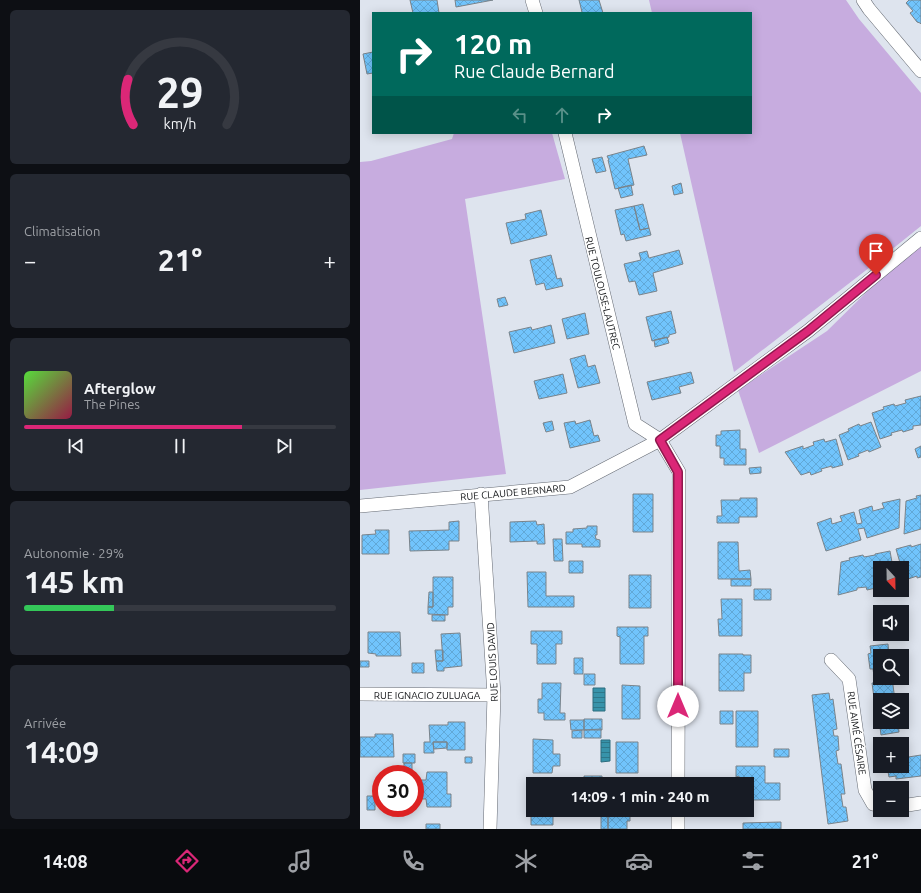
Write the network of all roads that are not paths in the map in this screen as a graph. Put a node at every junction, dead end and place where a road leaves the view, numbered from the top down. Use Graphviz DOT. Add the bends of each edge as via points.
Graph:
graph roads {
  1 [pos="532,0"];
  2 [pos="864,0"];
  3 [pos="536,12"];
  4 [pos="921,71"];
  5 [pos="564,134"];
  6 [pos="921,238"];
  7 [pos="660,440"];
  8 [pos="482,494"];
  9 [pos="360,506"];
  10 [pos="831,660"];
  11 [pos="360,694"];
  12 [pos="494,695"];
  13 [pos="678,777"];
  14 [pos="921,803"];
  15 [pos="873,804"];
  16 [pos="909,805"];
  17 [pos="678,817"];
  18 [pos="490,829"];
  19 [pos="678,829"];
  1 -- 3 [label="street"];
  2 -- 4 [label="street"];
  5 -- 7 [label="street, RUE TOULOUSE-LAUTREC" via="635,424"];
  6 -- 7 [label="street, RUE CLAUDE BERNARD" via="808,331"];
  7 -- 8 [label="street, RUE CLAUDE BERNARD" via="570,487"];
  7 -- 13 [label="street" via="678,472"];
  8 -- 9 [label="street, RUE CLAUDE BERNARD"];
  8 -- 12 [label="street, RUE LOUIS DAVID"];
  10 -- 15 [label="street, RUE AIMÉ CÉSAIRE" via="849,679 865,790"];
  11 -- 12 [label="street, RUE IGNACIO ZULUAGA"];
  12 -- 18 [label="street, RUE LOUIS DAVID"];
  14 -- 16 [label="street"];
  17 -- 19 [label="street"];
}
